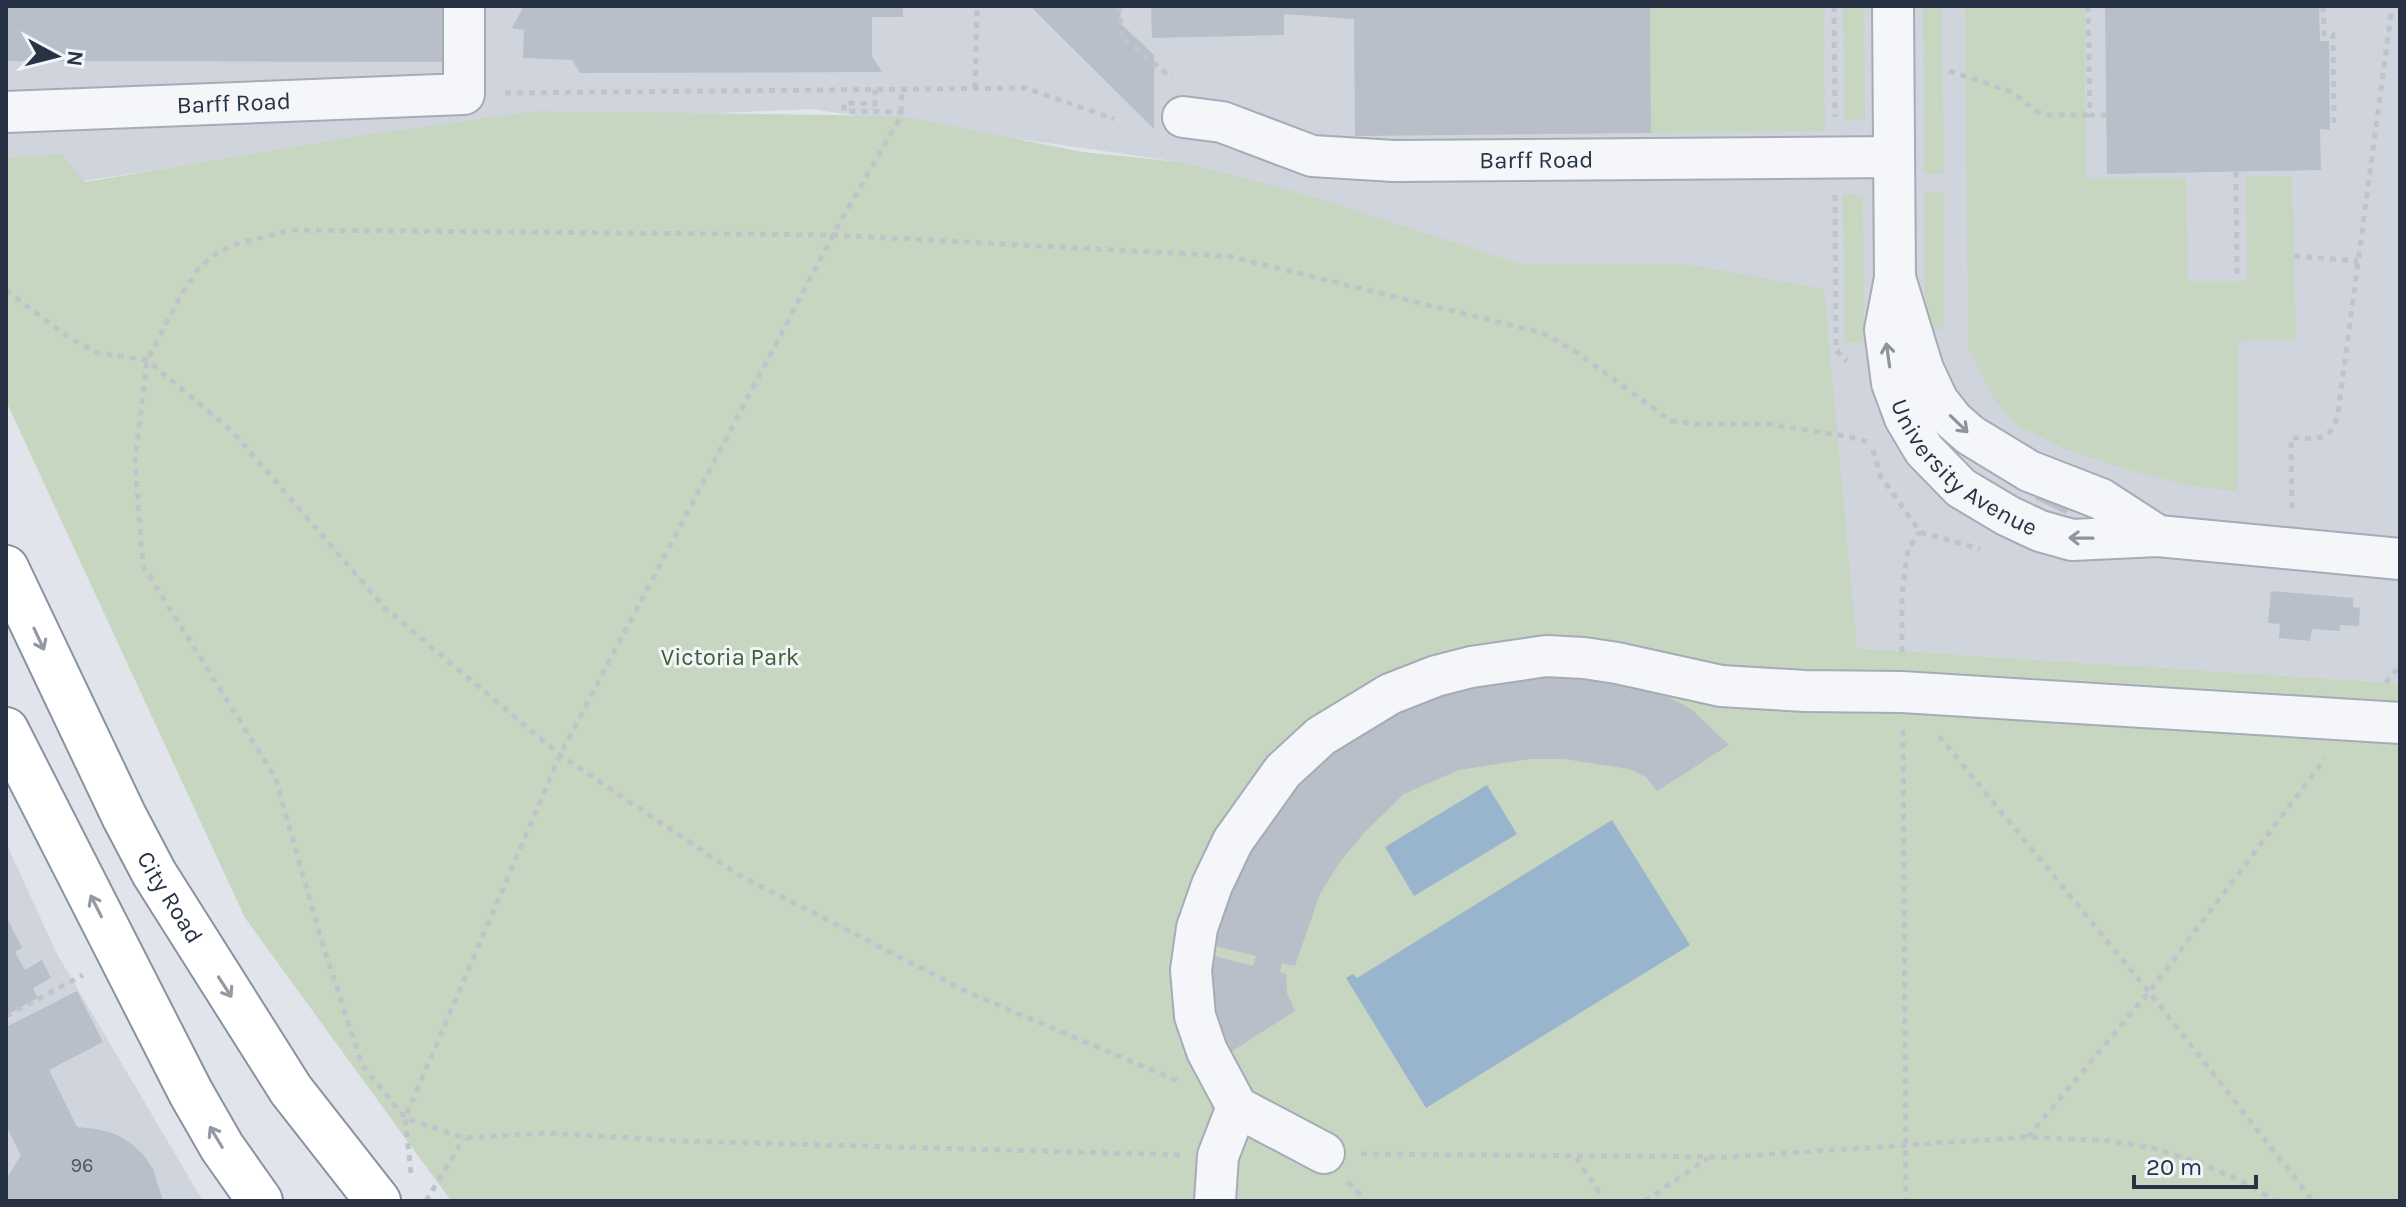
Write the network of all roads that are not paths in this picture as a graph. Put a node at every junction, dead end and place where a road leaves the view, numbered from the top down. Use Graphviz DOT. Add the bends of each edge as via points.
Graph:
graph roads {
  1 [pos="464,6"];
  2 [pos="1893,6"];
  3 [pos="6,112"];
  4 [pos="1183,117"];
  5 [pos="1894,157"];
  6 [pos="2400,559"];
  7 [pos="6,568"];
  8 [pos="2400,723"];
  9 [pos="6,730"];
  10 [pos="1237,1107"];
  11 [pos="1324,1153"];
  12 [pos="395,1194"];
  13 [pos="260,1201"];
  14 [pos="1215,1201"];
  1 -- 3 [label="street, Barff Road" via="478,94"];
  2 -- 5 [label="street, University Avenue"];
  4 -- 5 [label="street, Barff Road" via="1222,122 1312,156 1394,161"];
  5 -- 6 [label="street, University Avenue" via="1895,278 1938,401 1970,435 2029,471 2101,499 2158,536"];
  7 -- 12 [label="highway, City Road, one-way" via="154,873 291,1090"];
  8 -- 10 [label="street" via="1721,686 1617,663 1546,656 1436,676 1354,715 1283,771 1233,841 1212,885 1197,928 1191,970 1195,1016"];
  13 -- 9 [label="highway, one-way" via="191,1093"];
  10 -- 11 [label="street"];
  10 -- 14 [label="street" via="1218,1156"];
}
